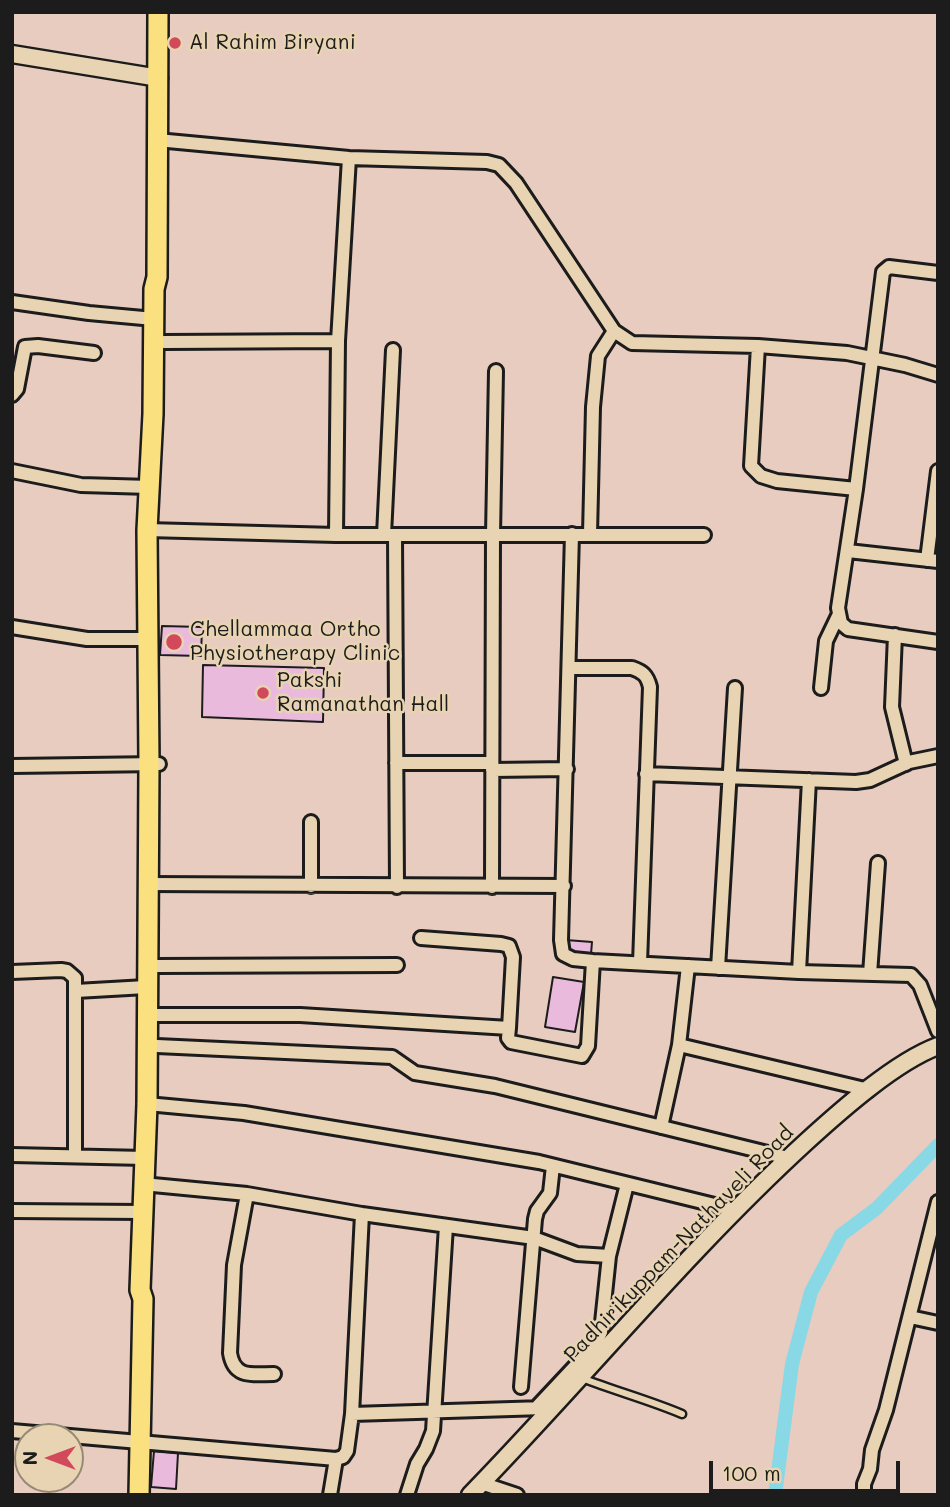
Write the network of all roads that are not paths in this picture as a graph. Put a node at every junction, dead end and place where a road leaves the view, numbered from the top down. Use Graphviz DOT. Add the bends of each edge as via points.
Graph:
graph roads {
  1 [pos="158,12"];
  2 [pos="12,54"];
  3 [pos="159,78"];
  4 [pos="157,140"];
  5 [pos="349,158"];
  6 [pos="938,273"];
  7 [pos="157,277"];
  8 [pos="12,302"];
  9 [pos="154,319"];
  10 [pos="612,334"];
  11 [pos="338,341"];
  12 [pos="164,342"];
  13 [pos="758,346"];
  14 [pos="393,350"];
  15 [pos="94,354"];
  16 [pos="872,358"];
  17 [pos="496,372"];
  18 [pos="938,375"];
  19 [pos="12,395"];
  20 [pos="12,471"];
  21 [pos="938,471"];
  22 [pos="150,487"];
  23 [pos="856,489"];
  24 [pos="152,531"];
  25 [pos="572,534"];
  26 [pos="590,534"];
  27 [pos="336,535"];
  28 [pos="389,535"];
  29 [pos="493,535"];
  30 [pos="704,535"];
  31 [pos="848,551"];
  32 [pos="932,561"];
  33 [pos="838,615"];
  34 [pos="12,627"];
  35 [pos="895,635"];
  36 [pos="147,639"];
  37 [pos="938,642"];
  38 [pos="570,668"];
  39 [pos="736,688"];
  40 [pos="821,688"];
  41 [pos="938,756"];
  42 [pos="396,763"];
  43 [pos="154,764"];
  44 [pos="906,764"];
  45 [pos="12,766"];
  46 [pos="492,766"];
  47 [pos="567,769"];
  48 [pos="646,774"];
  49 [pos="729,777"];
  50 [pos="809,780"];
  51 [pos="311,822"];
  52 [pos="878,863"];
  53 [pos="153,884"];
  54 [pos="311,886"];
  55 [pos="564,886"];
  56 [pos="397,887"];
  57 [pos="492,887"];
  58 [pos="421,938"];
  59 [pos="593,961"];
  60 [pos="640,963"];
  61 [pos="397,965"];
  62 [pos="157,966"];
  63 [pos="688,966"];
  64 [pos="718,968"];
  65 [pos="12,972"];
  66 [pos="799,972"];
  67 [pos="870,974"];
  68 [pos="146,988"];
  69 [pos="76,991"];
  70 [pos="151,1015"];
  71 [pos="509,1028"];
  72 [pos="938,1031"];
  73 [pos="679,1045"];
  74 [pos="938,1046"];
  75 [pos="153,1050"];
  76 [pos="869,1090"];
  77 [pos="152,1104"];
  78 [pos="661,1127"];
  79 [pos="12,1155"];
  80 [pos="75,1156"];
  81 [pos="145,1158"];
  82 [pos="788,1158"];
  83 [pos="553,1166"];
  84 [pos="627,1184"];
  85 [pos="153,1185"];
  86 [pos="247,1194"];
  87 [pos="938,1202"];
  88 [pos="735,1210"];
  89 [pos="12,1211"];
  90 [pos="142,1212"];
  91 [pos="362,1214"];
  92 [pos="446,1226"];
  93 [pos="534,1238"];
  94 [pos="609,1256"];
  95 [pos="143,1299"];
  96 [pos="910,1317"];
  97 [pos="938,1323"];
  98 [pos="274,1374"];
  99 [pos="579,1377"];
  100 [pos="521,1387"];
  101 [pos="544,1408"];
  102 [pos="434,1411"];
  103 [pos="352,1414"];
  104 [pos="682,1414"];
  105 [pos="12,1431"];
  106 [pos="141,1441"];
  107 [pos="336,1460"];
  108 [pos="475,1489"];
  109 [pos="498,1492"];
  110 [pos="139,1495"];
  111 [pos="330,1495"];
  112 [pos="407,1495"];
  113 [pos="517,1495"];
  114 [pos="864,1495"];
  1 -- 3 [label="main road"];
  2 -- 3 [label="street"];
  3 -- 4 [label="main road"];
  4 -- 5 [label="street"];
  4 -- 7 [label="main road"];
  5 -- 10 [label="street" via="493,163 516,183"];
  5 -- 11 [label="street"];
  6 -- 16 [label="street" via="885,269"];
  7 -- 9 [label="main road"];
  7 -- 12 [label="main road" via="163,289"];
  8 -- 9 [label="street"];
  9 -- 22 [label="main road"];
  10 -- 13 [label="street" via="646,345"];
  10 -- 26 [label="street" via="598,356"];
  11 -- 12 [label="street"];
  11 -- 27 [label="street"];
  12 -- 24 [label="main road"];
  13 -- 16 [label="street"];
  13 -- 23 [label="street" via="751,466 761,476 777,481"];
  14 -- 28 [label="street"];
  15 -- 19 [label="street" via="25,346"];
  16 -- 18 [label="street"];
  16 -- 23 [label="street"];
  17 -- 29 [label="street"];
  20 -- 22 [label="street" via="82,485"];
  21 -- 32 [label="street"];
  22 -- 24 [label="main road"];
  23 -- 31 [label="street"];
  24 -- 27 [label="street"];
  24 -- 36 [label="main road"];
  24 -- 43 [label="main road"];
  25 -- 26 [label="street"];
  25 -- 29 [label="street"];
  25 -- 38 [label="street"];
  26 -- 30 [label="street"];
  27 -- 28 [label="street"];
  28 -- 29 [label="street"];
  28 -- 42 [label="street"];
  29 -- 46 [label="street"];
  31 -- 32 [label="street"];
  31 -- 33 [label="street"];
  33 -- 35 [label="street" via="848,629"];
  33 -- 40 [label="street" via="826,641"];
  34 -- 36 [label="street" via="87,639"];
  35 -- 37 [label="street"];
  35 -- 44 [label="street" via="892,707"];
  36 -- 43 [label="main road"];
  38 -- 47 [label="street"];
  38 -- 48 [label="street" via="632,668 648,677"];
  39 -- 49 [label="street"];
  41 -- 44 [label="street"];
  42 -- 46 [label="street"];
  42 -- 56 [label="street"];
  43 -- 45 [label="street"];
  43 -- 53 [label="main road"];
  44 -- 50 [label="street" via="856,782"];
  46 -- 47 [label="street"];
  46 -- 57 [label="street"];
  47 -- 55 [label="street"];
  48 -- 49 [label="street"];
  48 -- 60 [label="street"];
  49 -- 50 [label="street"];
  49 -- 64 [label="street"];
  50 -- 66 [label="street"];
  51 -- 54 [label="street"];
  52 -- 67 [label="street"];
  53 -- 54 [label="street"];
  53 -- 62 [label="main road"];
  53 -- 68 [label="main road"];
  54 -- 56 [label="street"];
  55 -- 57 [label="street"];
  55 -- 59 [label="street" via="563,954 573,960"];
  56 -- 57 [label="street"];
  58 -- 71 [label="street" via="509,946 513,957"];
  59 -- 60 [label="street"];
  59 -- 71 [label="street" via="588,1046 582,1056 511,1042"];
  60 -- 63 [label="street"];
  61 -- 62 [label="street"];
  62 -- 70 [label="main road"];
  63 -- 64 [label="street"];
  63 -- 73 [label="street"];
  64 -- 66 [label="street"];
  65 -- 69 [label="street" via="67,971 75,978"];
  66 -- 67 [label="street"];
  67 -- 72 [label="street" via="915,977"];
  68 -- 69 [label="street"];
  68 -- 70 [label="main road"];
  69 -- 80 [label="street"];
  70 -- 71 [label="street" via="300,1015"];
  70 -- 75 [label="main road"];
  73 -- 76 [label="street"];
  73 -- 78 [label="street"];
  74 -- 76 [label="street, Padhirikuppam-Nathaveli Road" via="922,1052"];
  75 -- 77 [label="main road"];
  75 -- 78 [label="street" via="392,1057 415,1073 495,1086"];
  76 -- 82 [label="street, Padhirikuppam-Nathaveli Road"];
  77 -- 81 [label="main road"];
  77 -- 83 [label="street" via="244,1113"];
  77 -- 85 [label="main road"];
  78 -- 82 [label="street"];
  79 -- 80 [label="street"];
  80 -- 81 [label="street"];
  81 -- 90 [label="main road"];
  82 -- 88 [label="street, Padhirikuppam-Nathaveli Road"];
  83 -- 84 [label="street"];
  83 -- 93 [label="street" via="552,1188 537,1211"];
  84 -- 88 [label="street"];
  84 -- 94 [label="street"];
  85 -- 86 [label="street"];
  85 -- 95 [label="main road" via="149,1289"];
  86 -- 91 [label="street"];
  86 -- 98 [label="street" via="234,1265 231,1364 246,1374"];
  87 -- 96 [label="street"];
  88 -- 99 [label="street, Padhirikuppam-Nathaveli Road"];
  89 -- 90 [label="street"];
  90 -- 95 [label="main road"];
  91 -- 92 [label="street"];
  91 -- 103 [label="street"];
  92 -- 93 [label="street"];
  92 -- 102 [label="street"];
  93 -- 94 [label="street" via="577,1254"];
  93 -- 100 [label="street"];
  94 -- 101 [label="street" via="601,1332"];
  95 -- 106 [label="main road"];
  96 -- 97 [label="street"];
  96 -- 114 [label="street" via="872,1450"];
  99 -- 101 [label="street, Padhirikuppam-Nathaveli Road"];
  99 -- 104 [label="lane"];
  101 -- 102 [label="street"];
  101 -- 108 [label="street, Padhirikuppam-Nathaveli Road"];
  102 -- 103 [label="street"];
  102 -- 112 [label="street" via="430,1441"];
  103 -- 107 [label="street" via="347,1451"];
  105 -- 106 [label="street"];
  106 -- 107 [label="street"];
  106 -- 110 [label="main road"];
  107 -- 111 [label="street"];
  108 -- 109 [label="street"];
  109 -- 113 [label="street"];
}
